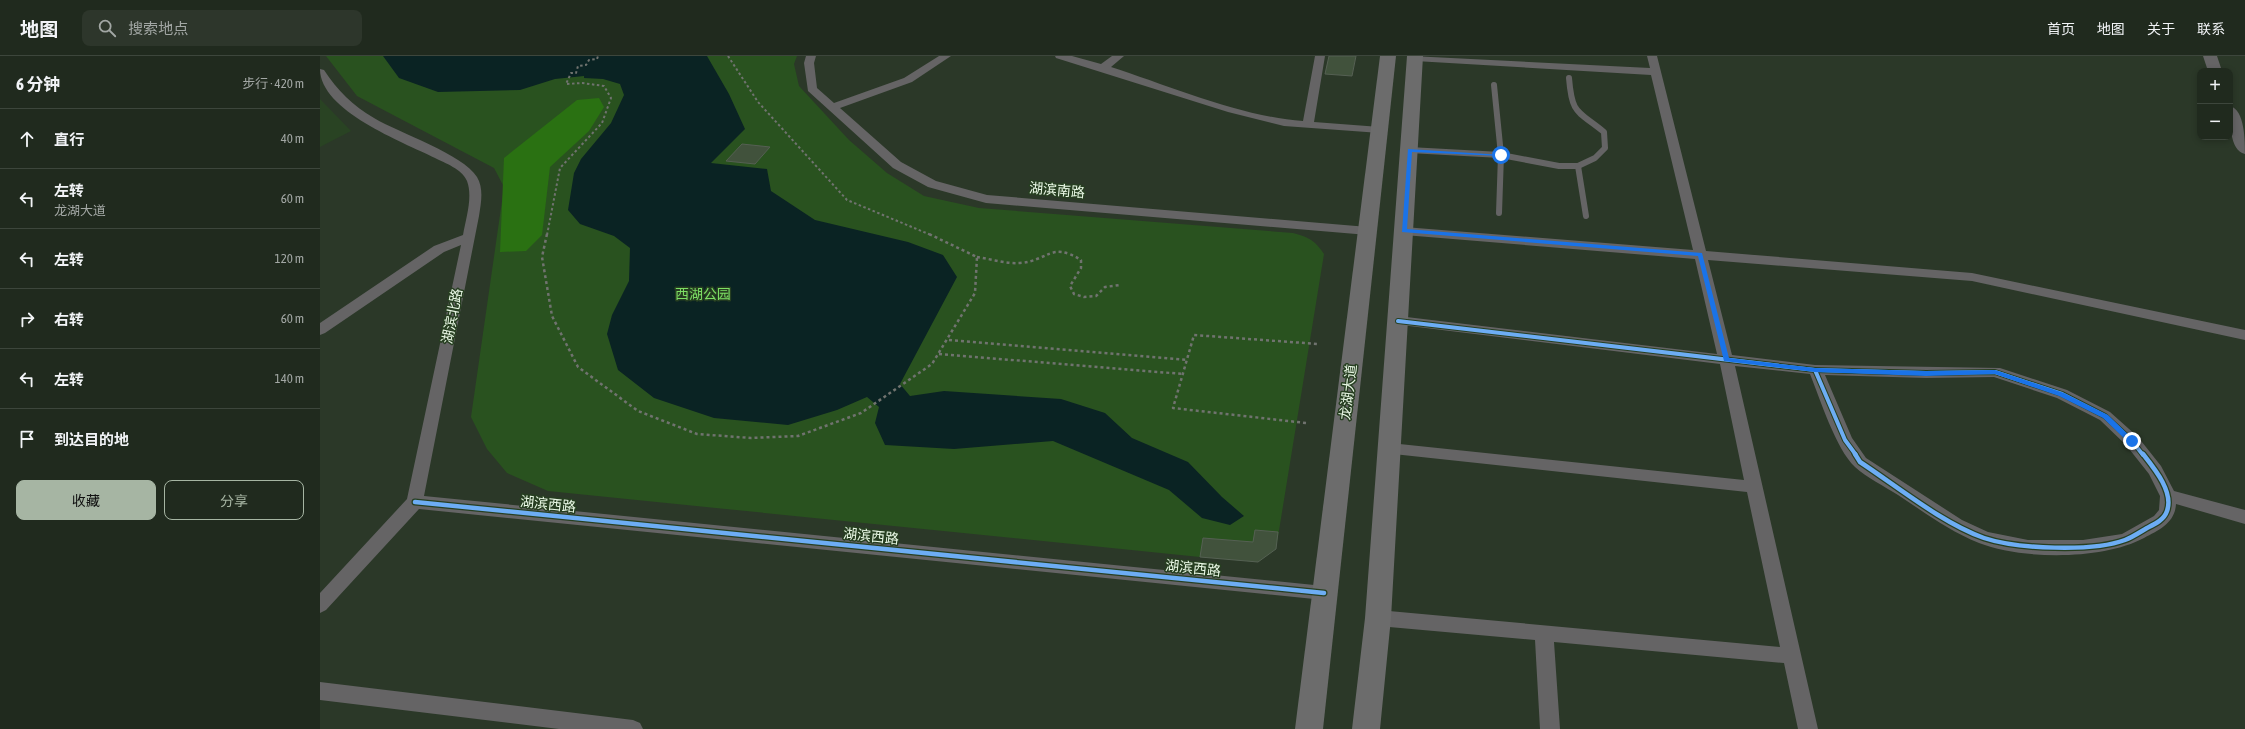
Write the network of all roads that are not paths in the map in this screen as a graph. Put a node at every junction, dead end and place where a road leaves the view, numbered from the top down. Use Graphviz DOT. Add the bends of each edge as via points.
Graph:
graph roads {
  1 [pos="811,56"];
  2 [pos="946,56"];
  3 [pos="1060,56"];
  4 [pos="1119,56"];
  5 [pos="1320,56"];
  6 [pos="1388,56"];
  7 [pos="1652,56"];
  8 [pos="2210,56"];
  9 [pos="1415,57"];
  10 [pos="1103,68"];
  11 [pos="2214,68"];
  12 [pos="1656,72"];
  13 [pos="1569,78"];
  14 [pos="322,79"];
  15 [pos="1494,85"];
  16 [pos="833,107"];
  17 [pos="2233,118"];
  18 [pos="1308,125"];
  19 [pos="1380,130"];
  20 [pos="1409,150"];
  21 [pos="2245,150"];
  22 [pos="1501,155"];
  23 [pos="1578,166"];
  24 [pos="1499,213"];
  25 [pos="1586,216"];
  26 [pos="1404,230"];
  27 [pos="1368,231"];
  28 [pos="468,237"];
  29 [pos="1700,255"];
  30 [pos="1398,321"];
  31 [pos="320,330"];
  32 [pos="2245,334"];
  33 [pos="1726,360"];
  34 [pos="1815,370"];
  35 [pos="1390,449"];
  36 [pos="1755,487"];
  37 [pos="2168,496"];
  38 [pos="415,502"];
  39 [pos="2245,517"];
  40 [pos="1324,593"];
  41 [pos="320,605"];
  42 [pos="1378,618"];
  43 [pos="1544,633"];
  44 [pos="1792,656"];
  45 [pos="320,691"];
  46 [pos="633,729"];
  47 [pos="1309,729"];
  48 [pos="1366,729"];
  49 [pos="1550,729"];
  50 [pos="1808,729"];
  1 -- 16 [label="street, 湖滨南路" via="809,62 812,89"];
  2 -- 16 [label="street" via="908,80"];
  3 -- 10 [label="street"];
  4 -- 10 [label="street"];
  5 -- 18 [label="street"];
  6 -- 19 [label="main road, 龙湖大道"];
  7 -- 12 [label="street"];
  8 -- 11 [label="street"];
  9 -- 12 [label="street"];
  9 -- 20 [label="main road"];
  10 -- 18 [label="street" via="1232,110 1284,123"];
  12 -- 29 [label="street"];
  13 -- 23 [label="lane" via="1573,107 1604,132 1605,148 1595,158"];
  14 -- 28 [label="street, 湖滨北路" via="347,107 364,119 449,160 471,176 476,192"];
  15 -- 22 [label="lane"];
  16 -- 27 [label="street, 湖滨南路" via="897,165 932,184 986,199"];
  17 -- 21 [label="street"];
  18 -- 19 [label="street"];
  19 -- 27 [label="main road, 龙湖大道"];
  20 -- 22 [label="lane"];
  20 -- 26 [label="main road"];
  22 -- 23 [label="lane" via="1559,166"];
  22 -- 24 [label="lane"];
  23 -- 25 [label="lane"];
  26 -- 29 [label="street"];
  26 -- 30 [label="main road"];
  27 -- 40 [label="main road, 龙湖大道"];
  28 -- 31 [label="street" via="439,249"];
  28 -- 38 [label="street, 湖滨北路"];
  29 -- 32 [label="street" via="1972,277"];
  29 -- 33 [label="street"];
  30 -- 33 [label="street"];
  30 -- 35 [label="main road"];
  33 -- 34 [label="street"];
  33 -- 36 [label="street"];
  34 -- 37 [label="street" via="1995,372 2062,394 2105,416 2126,436 2155,470"];
  34 -- 37 [label="street" via="1845,440 1860,462 1956,525 1985,538 2028,547 2083,547 2125,540 2160,521 2167,511"];
  35 -- 36 [label="street"];
  35 -- 42 [label="main road"];
  36 -- 44 [label="street"];
  37 -- 39 [label="street"];
  38 -- 40 [label="street, 湖滨西路"];
  38 -- 41 [label="street"];
  40 -- 47 [label="main road, 龙湖大道"];
  42 -- 43 [label="street"];
  42 -- 48 [label="main road"];
  43 -- 44 [label="street"];
  43 -- 49 [label="street"];
  44 -- 50 [label="street"];
  45 -- 46 [label="street"];
}
